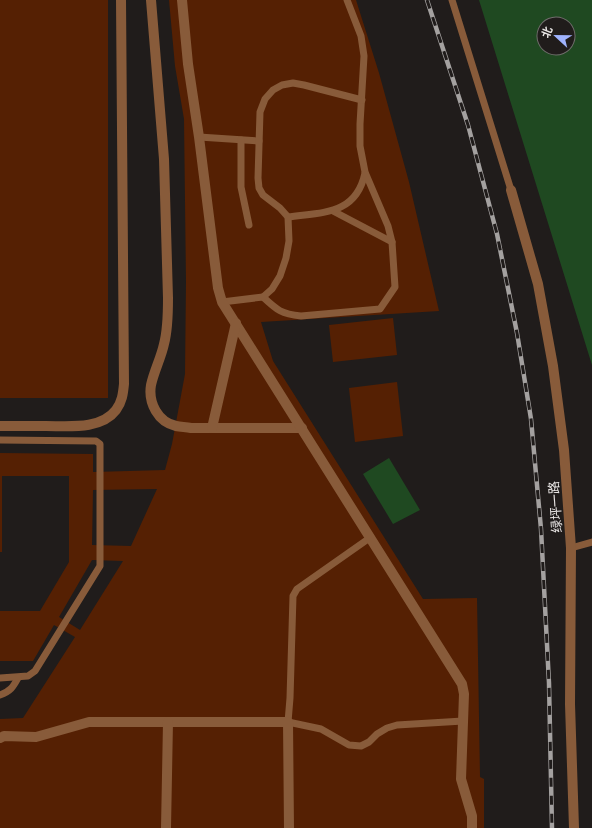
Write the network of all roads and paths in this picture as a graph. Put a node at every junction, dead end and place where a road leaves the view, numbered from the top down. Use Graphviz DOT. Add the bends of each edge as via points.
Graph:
graph roads {
  1 [pos="121,0"];
  2 [pos="151,0"];
  3 [pos="182,0"];
  4 [pos="347,0"];
  5 [pos="452,0"];
  6 [pos="362,100"];
  7 [pos="198,137"];
  8 [pos="241,140"];
  9 [pos="259,141"];
  10 [pos="365,172"];
  11 [pos="511,190"];
  12 [pos="333,211"];
  13 [pos="288,217"];
  14 [pos="249,225"];
  15 [pos="392,242"];
  16 [pos="263,297"];
  17 [pos="222,302"];
  18 [pos="236,323"];
  19 [pos="0,426"];
  20 [pos="212,428"];
  21 [pos="302,428"];
  22 [pos="0,440"];
  23 [pos="370,537"];
  24 [pos="592,542"];
  25 [pos="571,548"];
  26 [pos="0,678"];
  27 [pos="18,678"];
  28 [pos="0,695"];
  29 [pos="168,722"];
  30 [pos="288,722"];
  31 [pos="463,722"];
  32 [pos="0,738"];
  33 [pos="166,828"];
  34 [pos="289,828"];
  35 [pos="472,828"];
  36 [pos="574,828"];
  1 -- 19 [label="street" via="124,384 122,400 106,419 82,426"];
  2 -- 20 [label="street" via="164,159 168,298 165,342 151,386 151,400 156,412 165,422 175,426"];
  3 -- 7 [label="street"];
  4 -- 6 [label="lane" via="361,36 364,56"];
  5 -- 11 [label="lane"];
  6 -- 9 [label="lane" via="304,84 282,85 265,99 260,112"];
  6 -- 10 [label="lane" via="360,146"];
  7 -- 8 [label="lane"];
  7 -- 17 [label="street"];
  8 -- 9 [label="lane"];
  8 -- 14 [label="lane" via="241,187"];
  9 -- 13 [label="lane" via="260,188 263,195"];
  10 -- 12 [label="lane" via="358,192 350,201"];
  10 -- 15 [label="lane" via="388,226"];
  11 -- 25 [label="street, 绿坪一路" via="538,284 553,366 564,450"];
  12 -- 13 [label="lane"];
  12 -- 15 [label="lane"];
  13 -- 16 [label="lane" via="289,241 286,258 280,276"];
  15 -- 16 [label="lane" via="395,287 380,309 301,316 279,311"];
  16 -- 17 [label="lane"];
  17 -- 18 [label="street"];
  18 -- 20 [label="street"];
  18 -- 21 [label="street"];
  20 -- 21 [label="street"];
  21 -- 23 [label="street"];
  22 -- 27 [label="lane" via="96,441 100,444 100,566 35,671"];
  23 -- 30 [label="lane" via="297,589 292,596"];
  23 -- 31 [label="street" via="462,684"];
  24 -- 25 [label="lane"];
  25 -- 36 [label="street, 绿坪一路" via="570,704"];
  26 -- 27 [label="lane"];
  27 -- 28 [label="lane" via="13,687"];
  29 -- 30 [label="street"];
  29 -- 32 [label="street" via="89,722 36,737"];
  29 -- 33 [label="street"];
  30 -- 31 [label="lane" via="321,728 349,745 361,746 387,728 397,725"];
  30 -- 34 [label="street"];
  31 -- 35 [label="street" via="462,779 472,816"];
}
